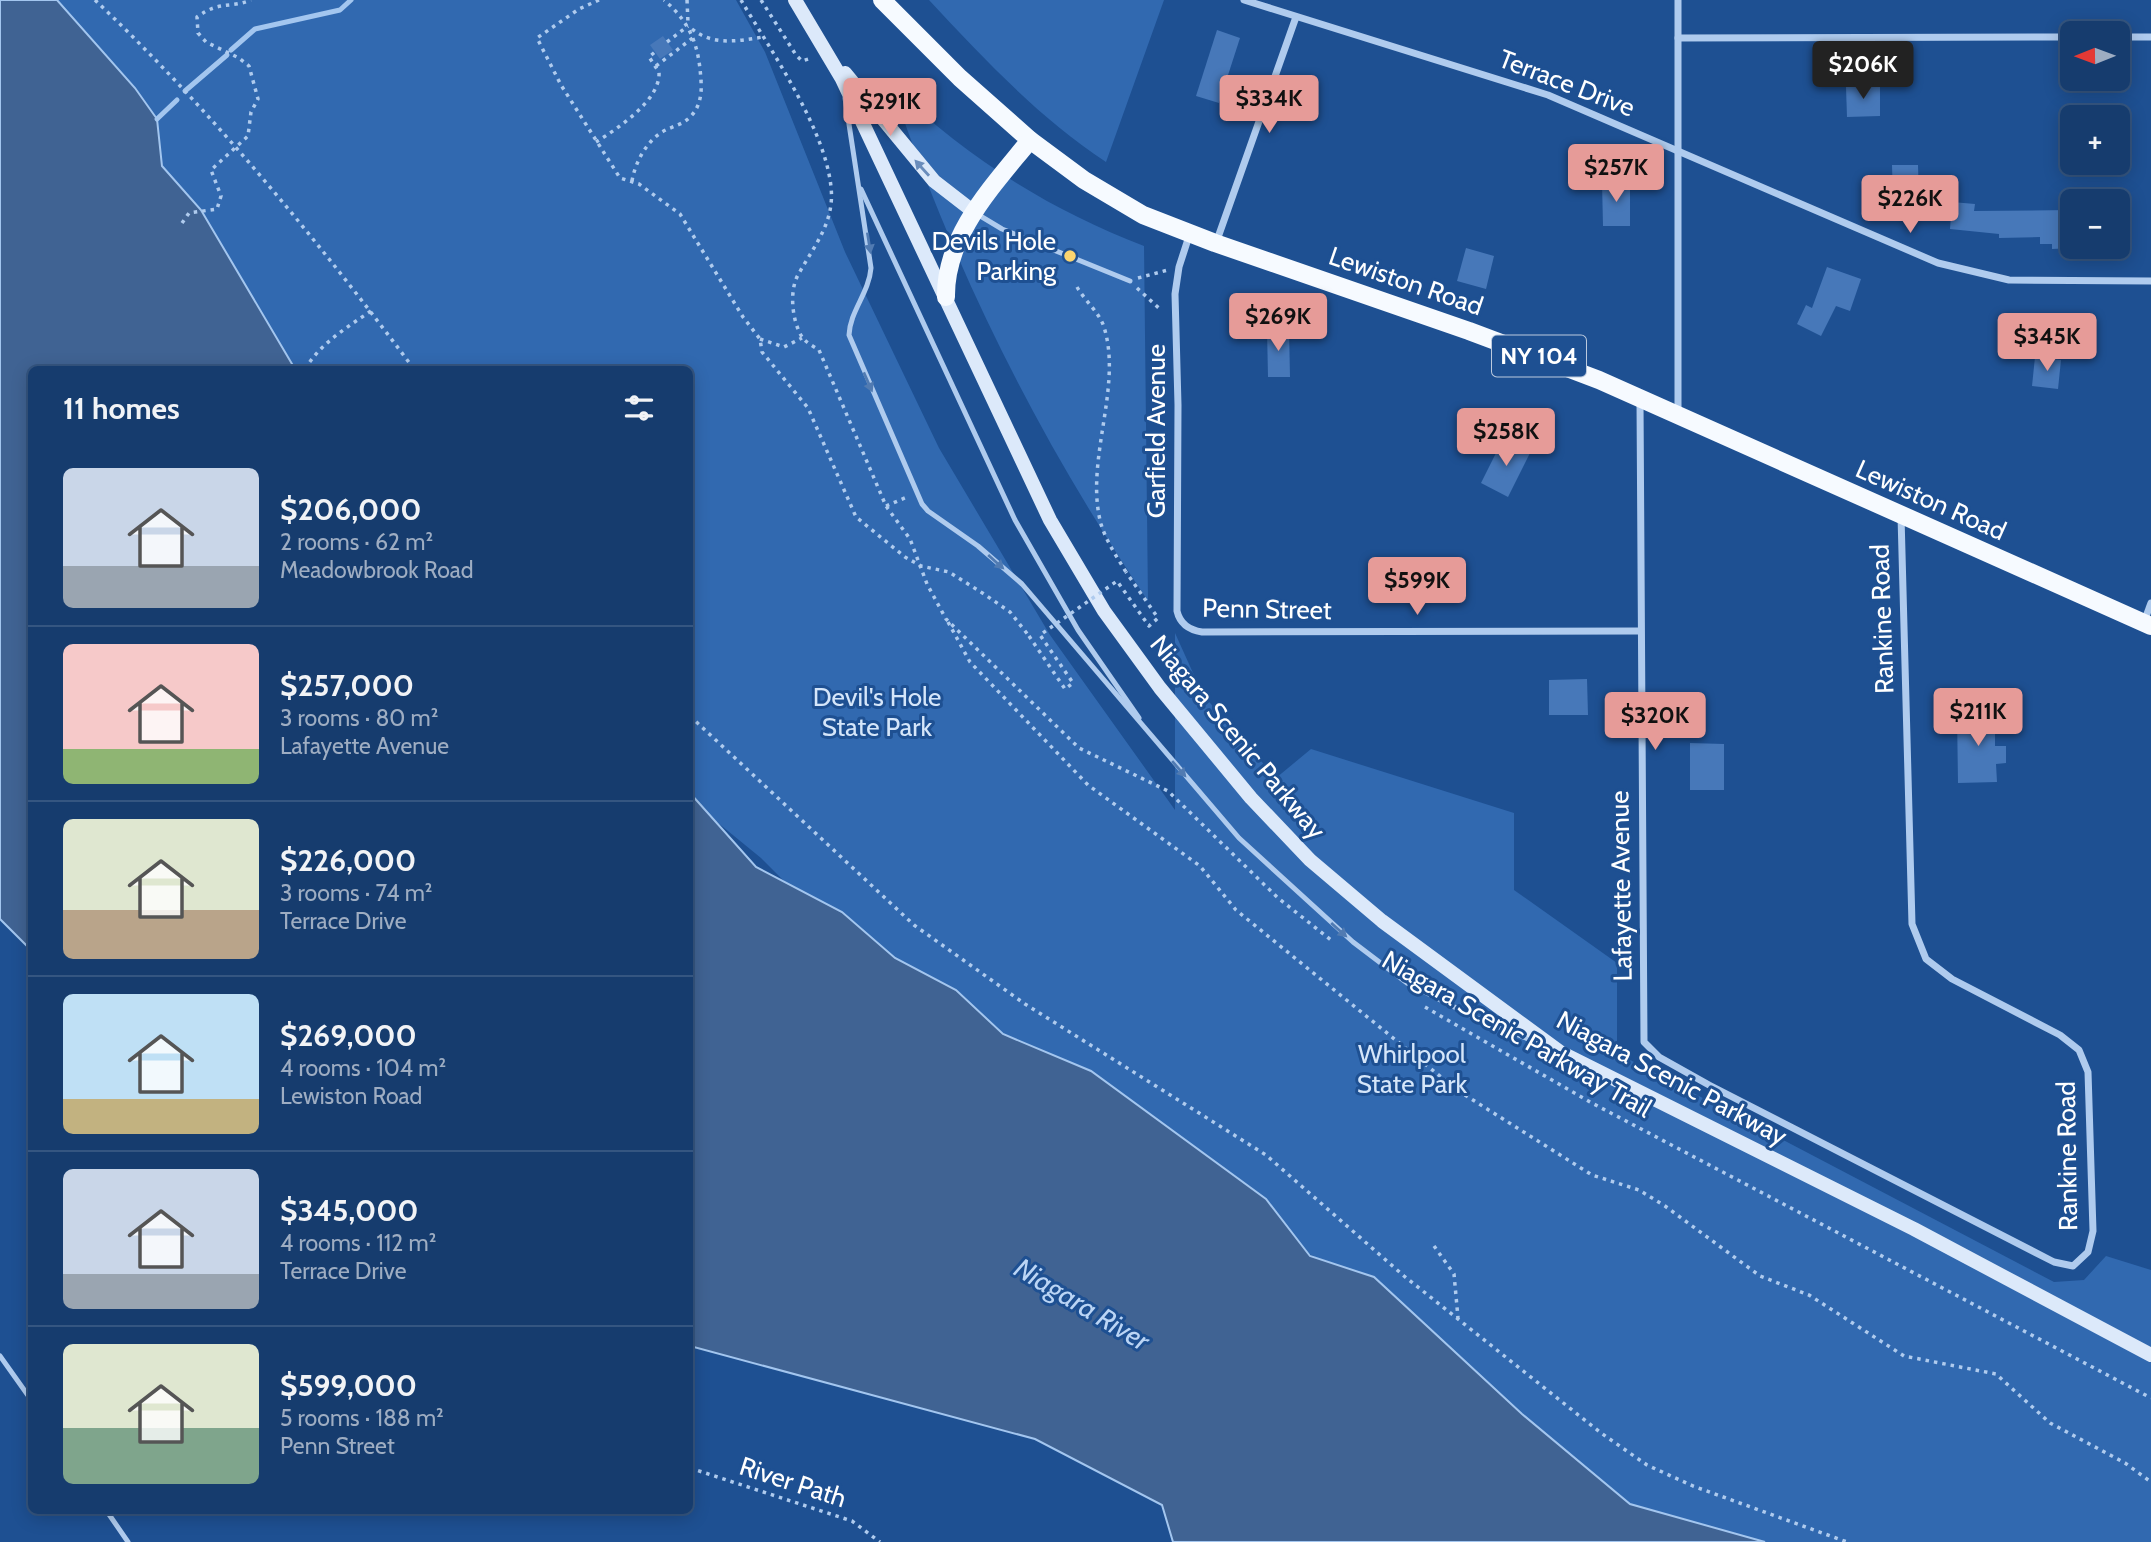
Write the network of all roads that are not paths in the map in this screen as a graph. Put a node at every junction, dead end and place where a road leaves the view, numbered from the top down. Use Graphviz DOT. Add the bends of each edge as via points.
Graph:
graph roads {
  1 [pos="795,0"];
  2 [pos="882,0"];
  3 [pos="1244,0"];
  4 [pos="1678,0"];
  5 [pos="1296,17"];
  6 [pos="2060,37"];
  7 [pos="2130,37"];
  8 [pos="2151,37"];
  9 [pos="1678,38"];
  10 [pos="826,49"];
  11 [pos="842,79"];
  12 [pos="1030,140"];
  13 [pos="1678,150"];
  14 [pos="859,183"];
  15 [pos="974,212"];
  16 [pos="1190,233"];
  17 [pos="1215,243"];
  18 [pos="1130,281"];
  19 [pos="2151,281"];
  20 [pos="946,297"];
  21 [pos="1640,398"];
  22 [pos="1678,415"];
  23 [pos="1901,515"];
  24 [pos="2151,603"];
  25 [pos="2147,624"];
  26 [pos="1187,627"];
  27 [pos="1640,631"];
  28 [pos="1156,743"];
  29 [pos="1560,1052"];
  30 [pos="1709,1085"];
  31 [pos="2151,1355"];
  32 [pos="0,1356"];
  33 [pos="28,1396"];
  34 [pos="109,1514"];
  35 [pos="128,1542"];
  1 -- 10 [label="main road, Niagara Scenic Parkway"];
  2 -- 12 [label="main road, Lewiston Road / NY 104"];
  3 -- 5 [label="street, Terrace Drive"];
  4 -- 9 [label="street"];
  5 -- 13 [label="street, Terrace Drive" via="1528,88"];
  5 -- 17 [label="street"];
  6 -- 9 [label="street"];
  7 -- 8 [label="street"];
  9 -- 13 [label="street"];
  10 -- 11 [label="main road, Niagara Scenic Parkway"];
  15 -- 10 [label="main road, one-way" via="924,170"];
  11 -- 14 [label="lane"];
  11 -- 20 [label="main road, Niagara Scenic Parkway"];
  12 -- 15 [label="main road"];
  12 -- 16 [label="main road, Lewiston Road / NY 104" via="1116,200"];
  13 -- 19 [label="street, Terrace Drive" via="1938,262 2009,280"];
  13 -- 22 [label="street"];
  14 -- 28 [label="lane" via="1016,520 1078,629"];
  14 -- 28 [label="lane, one-way" via="871,268 849,335 917,492 928,511 1021,584"];
  15 -- 18 [label="lane" via="1002,229"];
  15 -- 20 [label="main road" via="948,266"];
  16 -- 17 [label="main road, Lewiston Road / NY 104"];
  16 -- 26 [label="street, Garfield Avenue" via="1175,283 1177,611"];
  17 -- 21 [label="main road, Lewiston Road / NY 104" via="1504,343"];
  20 -- 29 [label="main road, Niagara Scenic Parkway" via="1051,520 1104,611 1160,688 1251,798 1310,860 1382,921"];
  21 -- 22 [label="main road, Lewiston Road / NY 104"];
  21 -- 27 [label="street, Lafayette Avenue"];
  22 -- 23 [label="main road, Lewiston Road / NY 104"];
  23 -- 25 [label="main road, Lewiston Road / NY 104"];
  23 -- 30 [label="street, Rankine Road" via="1912,924 1926,959 1952,979 2060,1034 2079,1050 2088,1072 2093,1231 2088,1252 2073,1265 2054,1262"];
  24 -- 25 [label="street"];
  26 -- 27 [label="street, Penn Street" via="1202,632"];
  27 -- 30 [label="street, Lafayette Avenue" via="1644,1042 1659,1057"];
  28 -- 29 [label="lane, one-way" via="1239,838 1353,942 1407,983"];
  29 -- 31 [label="main road, Niagara Scenic Parkway" via="1914,1229"];
  32 -- 33 [label="lane"];
  34 -- 35 [label="lane"];
}
